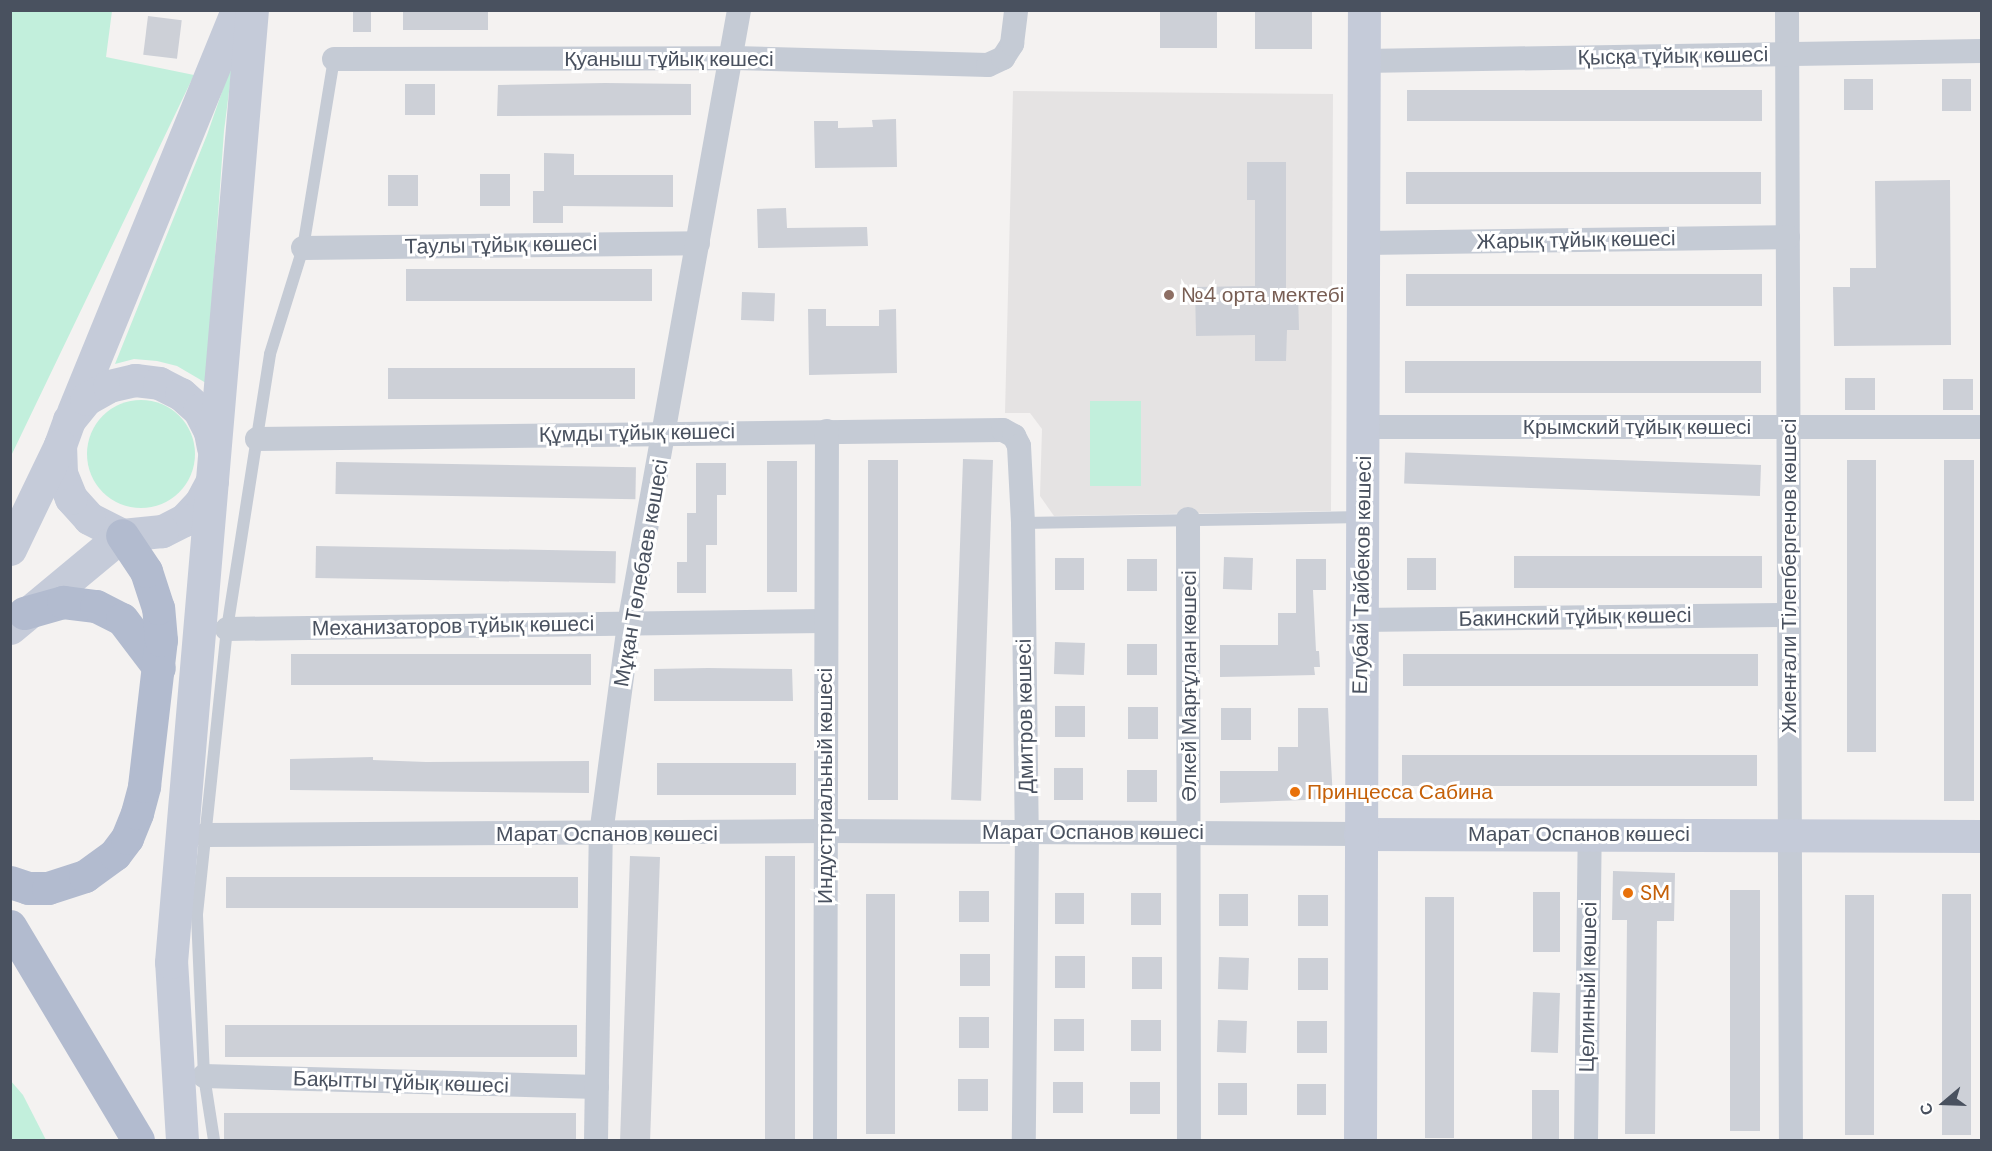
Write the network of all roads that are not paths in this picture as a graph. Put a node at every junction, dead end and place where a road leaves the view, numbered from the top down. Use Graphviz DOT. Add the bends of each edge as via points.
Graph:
graph roads {
  1 [pos="237,10"];
  2 [pos="252,10"];
  3 [pos="740,10"];
  4 [pos="1016,10"];
  5 [pos="1364,10"];
  6 [pos="1787,10"];
  7 [pos="1982,51"];
  8 [pos="1787,54"];
  9 [pos="334,58"];
  10 [pos="733,58"];
  11 [pos="1364,61"];
  12 [pos="1788,237"];
  13 [pos="698,243"];
  14 [pos="1365,243"];
  15 [pos="303,249"];
  16 [pos="1364,427"];
  17 [pos="1789,427"];
  18 [pos="1982,427"];
  19 [pos="827,431"];
  20 [pos="665,432"];
  21 [pos="64,433"];
  22 [pos="1014,436"];
  23 [pos="257,439"];
  24 [pos="214,468"];
  25 [pos="1363,517"];
  26 [pos="1188,519"];
  27 [pos="1023,523"];
  28 [pos="122,535"];
  29 [pos="10,549"];
  30 [pos="1789,615"];
  31 [pos="1361,620"];
  32 [pos="17,621"];
  33 [pos="824,621"];
  34 [pos="629,624"];
  35 [pos="227,629"];
  36 [pos="159,668"];
  37 [pos="826,831"];
  38 [pos="1027,832"];
  39 [pos="1190,833"];
  40 [pos="602,834"];
  41 [pos="1360,834"];
  42 [pos="1590,834"];
  43 [pos="1790,835"];
  44 [pos="205,836"];
  45 [pos="1982,836"];
  46 [pos="10,882"];
  47 [pos="10,926"];
  48 [pos="10,948"];
  49 [pos="60,1004"];
  50 [pos="204,1076"];
  51 [pos="597,1087"];
  52 [pos="138,1140"];
  53 [pos="182,1140"];
  54 [pos="214,1140"];
  55 [pos="596,1140"];
  56 [pos="825,1140"];
  57 [pos="1024,1140"];
  58 [pos="1189,1140"];
  59 [pos="1360,1140"];
  60 [pos="1586,1140"];
  61 [pos="1791,1140"];
  1 -- 21 [label="main road"];
  2 -- 24 [label="main road"];
  3 -- 10 [label="street, Мұқан Төлебаев көшесі"];
  4 -- 10 [label="street, Қуаныш тұйық көшесі" via="1012,44 1003,58 988,65"];
  5 -- 11 [label="main road, Елубай Тайбеков көшесі"];
  6 -- 8 [label="street, Жиенғали Тілепбергенов көшесі"];
  7 -- 8 [label="street, Қысқа тұйық көшесі"];
  8 -- 11 [label="street, Қысқа тұйық көшесі"];
  8 -- 12 [label="street, Жиенғали Тілепбергенов көшесі"];
  9 -- 10 [label="street, Қуаныш тұйық көшесі"];
  9 -- 15 [label="lane"];
  10 -- 13 [label="street, Мұқан Төлебаев көшесі"];
  11 -- 14 [label="main road, Елубай Тайбеков көшесі"];
  12 -- 14 [label="street, Жарық тұйық көшесі"];
  12 -- 17 [label="street, Жиенғали Тілепбергенов көшесі"];
  13 -- 15 [label="street, Таулы тұйық көшесі"];
  13 -- 20 [label="street, Мұқан Төлебаев көшесі"];
  14 -- 16 [label="main road, Елубай Тайбеков көшесі"];
  15 -- 23 [label="lane" via="270,354"];
  16 -- 17 [label="street, Крымский тұйық көшесі"];
  16 -- 25 [label="main road, Елубай Тайбеков көшесі"];
  17 -- 18 [label="street, Крымский тұйық көшесі"];
  17 -- 30 [label="street, Жиенғали Тілепбергенов көшесі"];
  19 -- 20 [label="street, Құмды тұйық көшесі"];
  19 -- 22 [label="street, Құмды тұйық көшесі" via="1003,430"];
  19 -- 33 [label="street, Индустриальный көшесі"];
  20 -- 23 [label="street, Құмды тұйық көшесі"];
  20 -- 34 [label="street, Мұқан Төлебаев көшесі"];
  21 -- 24 [label="main road" via="86,399 109,386 135,380 159,383 181,394 199,410 210,432"];
  21 -- 28 [label="main road" via="61,473 71,498 89,518"];
  21 -- 29 [label="main road"];
  22 -- 27 [label="street, Дмитров көшесі" via="1019,446"];
  23 -- 35 [label="lane"];
  24 -- 28 [label="main road" via="201,502 184,519 162,531"];
  24 -- 53 [label="main road" via="171,962"];
  25 -- 26 [label="lane"];
  25 -- 31 [label="main road, Елубай Тайбеков көшесі"];
  26 -- 27 [label="lane"];
  26 -- 39 [label="street, Әлкей Марғұлан көшесі"];
  27 -- 38 [label="street, Дмитров көшесі"];
  28 -- 32 [label="main road"];
  28 -- 36 [label="main road" via="146,572 158,608"];
  30 -- 31 [label="street, Бакинский тұйық көшесі"];
  30 -- 43 [label="street, Жиенғали Тілепбергенов көшесі"];
  31 -- 41 [label="main road, Елубай Тайбеков көшесі"];
  32 -- 36 [label="main road" via="63,602 96,606 122,619"];
  33 -- 34 [label="street, Механизаторов тұйық көшесі"];
  33 -- 37 [label="street, Индустриальный көшесі"];
  34 -- 35 [label="street, Механизаторов тұйық көшесі"];
  34 -- 40 [label="street, Мұқан Төлебаев көшесі"];
  35 -- 44 [label="lane"];
  36 -- 46 [label="main road" via="144,786 127,838 102,866 66,884 27,888"];
  37 -- 38 [label="street, Марат Оспанов көшесі"];
  37 -- 40 [label="street, Марат Оспанов көшесі"];
  37 -- 56 [label="street, Индустриальный көшесі"];
  38 -- 39 [label="street, Марат Оспанов көшесі"];
  38 -- 57 [label="street, Дмитров көшесі"];
  39 -- 41 [label="street, Марат Оспанов көшесі"];
  39 -- 58 [label="street, Әлкей Марғұлан көшесі"];
  40 -- 44 [label="street, Марат Оспанов көшесі"];
  40 -- 51 [label="street, Мұқан Төлебаев көшесі"];
  41 -- 42 [label="main road, Марат Оспанов көшесі"];
  41 -- 59 [label="main road, Елубай Тайбеков көшесі"];
  42 -- 43 [label="main road, Марат Оспанов көшесі"];
  42 -- 60 [label="street, Целинный көшесі"];
  43 -- 45 [label="main road, Марат Оспанов көшесі"];
  43 -- 61 [label="street, Жиенғали Тілепбергенов көшесі"];
  44 -- 50 [label="lane" via="197,914"];
  47 -- 49 [label="main road"];
  48 -- 49 [label="main road"];
  49 -- 52 [label="main road"];
  50 -- 51 [label="street, Бақытты тұйық көшесі"];
  50 -- 54 [label="lane"];
  51 -- 55 [label="street, Мұқан Төлебаев көшесі"];
}
